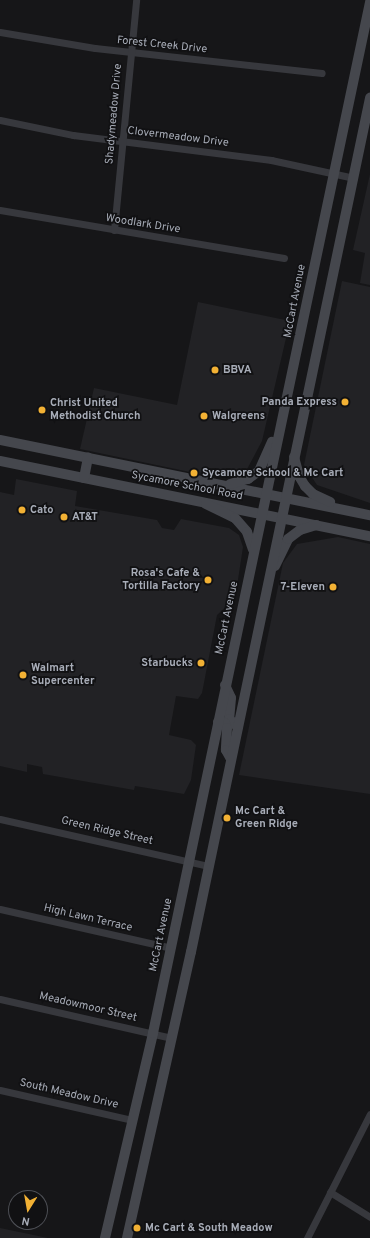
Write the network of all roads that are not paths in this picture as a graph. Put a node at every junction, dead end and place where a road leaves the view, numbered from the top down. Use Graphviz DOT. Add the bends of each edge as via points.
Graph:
graph roads {
  1 [pos="136,0"];
  2 [pos="370,2"];
  3 [pos="0,32"];
  4 [pos="131,53"];
  5 [pos="322,73"];
  6 [pos="370,98"];
  7 [pos="0,120"];
  8 [pos="122,141"];
  9 [pos="334,174"];
  10 [pos="354,178"];
  11 [pos="0,210"];
  12 [pos="114,230"];
  13 [pos="284,258"];
  14 [pos="299,341"];
  15 [pos="317,344"];
  16 [pos="282,420"];
  17 [pos="0,440"];
  18 [pos="293,455"];
  19 [pos="88,457"];
  20 [pos="0,461"];
  21 [pos="84,478"];
  22 [pos="225,485"];
  23 [pos="266,493"];
  24 [pos="285,497"];
  25 [pos="198,499"];
  26 [pos="346,510"];
  27 [pos="262,512"];
  28 [pos="370,515"];
  29 [pos="281,517"];
  30 [pos="316,525"];
  31 [pos="370,536"];
  32 [pos="254,549"];
  33 [pos="268,580"];
  34 [pos="225,685"];
  35 [pos="218,722"];
  36 [pos="238,727"];
  37 [pos="231,759"];
  38 [pos="0,819"];
  39 [pos="189,861"];
  40 [pos="208,866"];
  41 [pos="0,909"];
  42 [pos="170,948"];
  43 [pos="0,999"];
  44 [pos="153,1033"];
  45 [pos="171,1038"];
  46 [pos="0,1090"];
  47 [pos="370,1115"];
  48 [pos="132,1120"];
  49 [pos="330,1192"];
  50 [pos="370,1217"];
  51 [pos="106,1238"];
  52 [pos="127,1238"];
  53 [pos="307,1238"];
  1 -- 4 [label="street, Shadymeadow Drive"];
  2 -- 9 [label="main road, McCart Avenue"];
  3 -- 4 [label="street, Forest Creek Drive"];
  4 -- 5 [label="street, Forest Creek Drive"];
  4 -- 8 [label="street, Shadymeadow Drive"];
  6 -- 10 [label="main road"];
  7 -- 8 [label="street, Clovermeadow Drive" via="73,135"];
  8 -- 9 [label="street, Clovermeadow Drive" via="271,160"];
  8 -- 12 [label="street, Shadymeadow Drive"];
  9 -- 10 [label="street, Clovermeadow Drive"];
  9 -- 14 [label="main road, McCart Avenue"];
  10 -- 15 [label="main road"];
  11 -- 12 [label="street, Woodlark Drive"];
  12 -- 13 [label="street, Woodlark Drive"];
  14 -- 15 [label="main road"];
  14 -- 16 [label="main road, McCart Avenue"];
  15 -- 18 [label="main road"];
  16 -- 22 [label="main road" via="260,471 242,481"];
  16 -- 23 [label="main road, McCart Avenue"];
  17 -- 19 [label="main road, Sycamore School Road"];
  18 -- 24 [label="main road"];
  18 -- 26 [label="main road" via="299,476 313,494"];
  19 -- 21 [label="main road"];
  19 -- 22 [label="main road, Sycamore School Road"];
  20 -- 21 [label="main road, Sycamore School Road"];
  21 -- 25 [label="main road, Sycamore School Road"];
  22 -- 23 [label="main road, Sycamore School Road"];
  23 -- 24 [label="main road, Sycamore School Road"];
  23 -- 27 [label="main road, McCart Avenue"];
  24 -- 26 [label="main road, Sycamore School Road"];
  24 -- 29 [label="main road"];
  25 -- 27 [label="main road, Sycamore School Road"];
  25 -- 32 [label="main road" via="235,518 247,532"];
  26 -- 28 [label="main road, Sycamore School Road"];
  27 -- 29 [label="main road, Sycamore School Road"];
  27 -- 32 [label="main road, McCart Avenue"];
  29 -- 30 [label="main road, Sycamore School Road"];
  29 -- 33 [label="main road"];
  30 -- 31 [label="main road, Sycamore School Road"];
  30 -- 33 [label="main road" via="300,530 288,539"];
  32 -- 34 [label="main road, McCart Avenue"];
  33 -- 36 [label="main road"];
  34 -- 35 [label="main road, McCart Avenue"];
  34 -- 36 [label="main road" via="231,698 229,719"];
  35 -- 37 [label="main road" via="225,723 227,728 226,750"];
  35 -- 39 [label="main road, McCart Avenue"];
  36 -- 37 [label="main road"];
  37 -- 40 [label="main road"];
  38 -- 39 [label="street, Green Ridge Street"];
  39 -- 40 [label="street, Green Ridge Street"];
  39 -- 42 [label="main road, McCart Avenue"];
  40 -- 45 [label="main road"];
  41 -- 42 [label="street, High Lawn Terrace"];
  42 -- 44 [label="main road, McCart Avenue"];
  43 -- 44 [label="street, Meadowmoor Street"];
  44 -- 45 [label="street, Meadowmoor Street"];
  44 -- 48 [label="main road, McCart Avenue"];
  45 -- 52 [label="main road"];
  46 -- 48 [label="street, South Meadow Drive"];
  47 -- 49 [label="street"];
  48 -- 51 [label="main road, McCart Avenue"];
  49 -- 50 [label="street"];
  49 -- 53 [label="street"];
}
